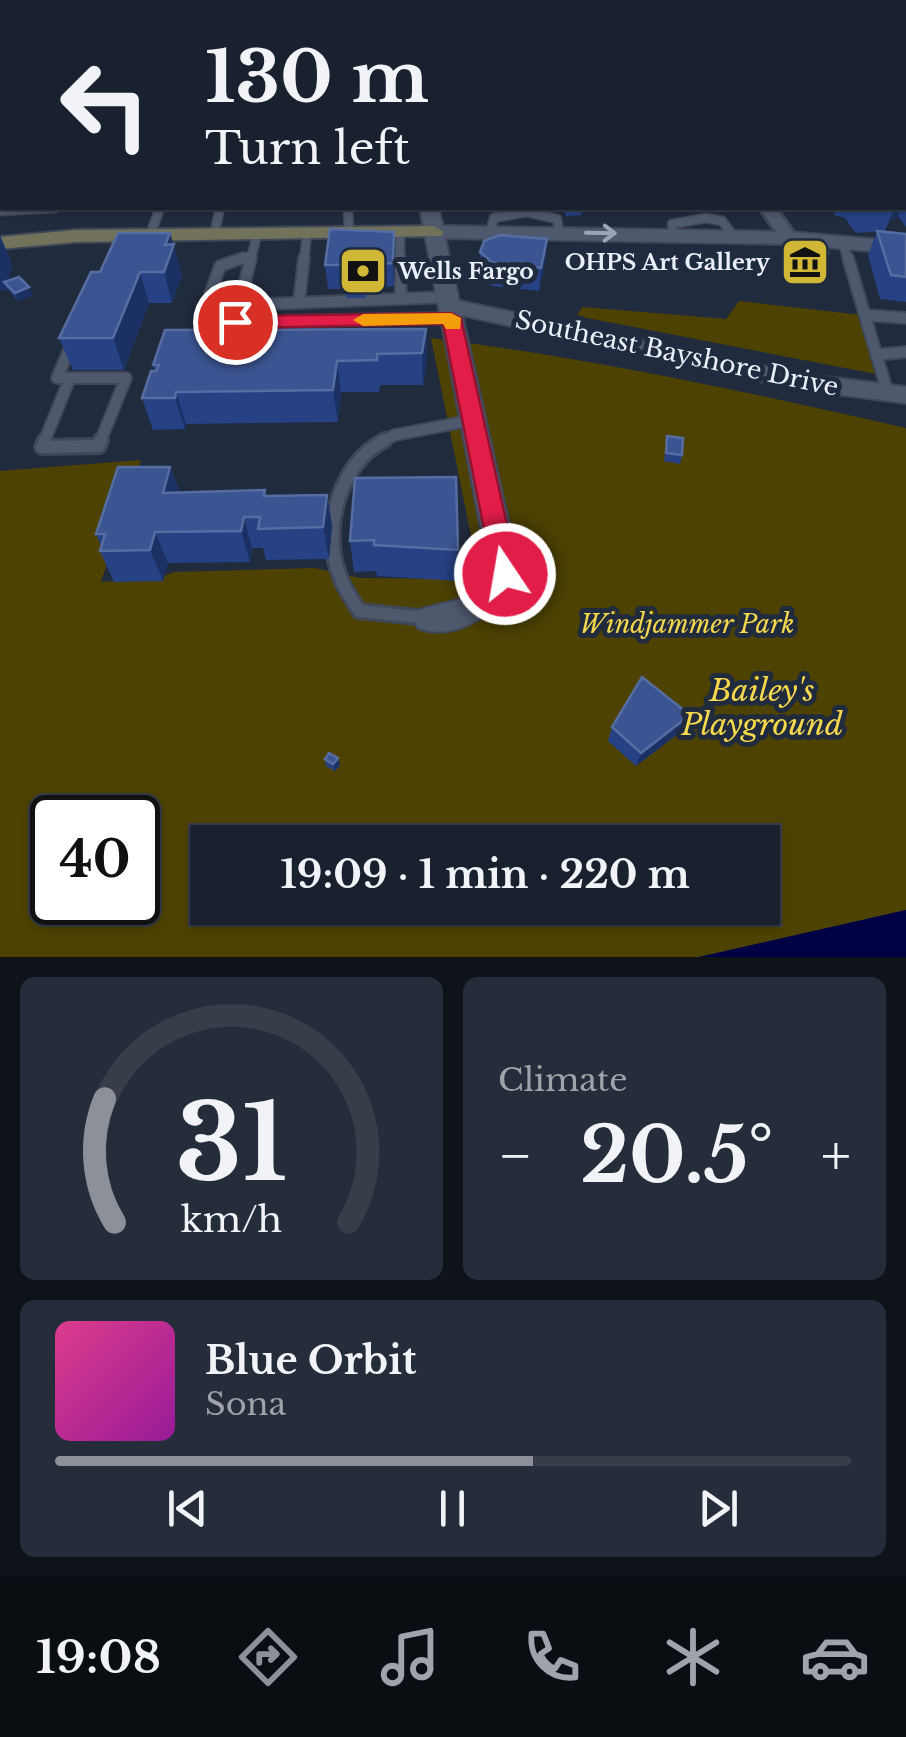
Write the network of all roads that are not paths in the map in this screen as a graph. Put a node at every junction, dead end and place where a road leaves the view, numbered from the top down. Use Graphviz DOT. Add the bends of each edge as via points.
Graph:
graph roads {
  1 [pos="28,210"];
  2 [pos="159,210"];
  3 [pos="220,210"];
  4 [pos="348,210"];
  5 [pos="430,210"];
  6 [pos="534,210"];
  7 [pos="769,210"];
  8 [pos="0,212"];
  9 [pos="434,232"];
  10 [pos="490,232"];
  11 [pos="558,232"];
  12 [pos="350,233"];
  13 [pos="400,233"];
  14 [pos="214,234"];
  15 [pos="307,234"];
  16 [pos="150,235"];
  17 [pos="789,238"];
  18 [pos="0,242"];
  19 [pos="844,243"];
  20 [pos="255,244"];
  21 [pos="906,248"];
  22 [pos="401,298"];
  23 [pos="299,302"];
  24 [pos="239,304"];
  25 [pos="449,307"];
  26 [pos="865,315"];
  27 [pos="906,318"];
  28 [pos="235,322"];
  29 [pos="78,329"];
  30 [pos="906,352"];
  31 [pos="876,355"];
  32 [pos="70,378"];
  33 [pos="897,395"];
  34 [pos="473,420"];
  35 [pos="312,509"];
  36 [pos="332,509"];
  37 [pos="429,618"];
  1 -- 8 [label="lane"];
  2 -- 16 [label="lane"];
  3 -- 14 [label="lane"];
  4 -- 12 [label="lane"];
  5 -- 9 [label="street"];
  6 -- 10 [label="lane" via="494,218"];
  6 -- 11 [label="lane" via="556,219"];
  7 -- 17 [label="street"];
  9 -- 10 [label="street"];
  9 -- 13 [label="main road"];
  9 -- 25 [label="street"];
  10 -- 11 [label="street"];
  11 -- 17 [label="street, one-way"];
  12 -- 13 [label="main road"];
  12 -- 15 [label="main road"];
  13 -- 22 [label="lane"];
  14 -- 16 [label="main road"];
  14 -- 20 [label="main road"];
  15 -- 20 [label="main road"];
  15 -- 23 [label="lane"];
  16 -- 18 [label="main road" via="117,242"];
  17 -- 19 [label="street"];
  19 -- 21 [label="street"];
  19 -- 26 [label="lane"];
  20 -- 24 [label="lane"];
  20 -- 28 [label="lane" via="220,266 201,320 204,329 217,330"];
  22 -- 23 [label="lane"];
  22 -- 25 [label="lane"];
  23 -- 24 [label="lane"];
  24 -- 28 [label="lane"];
  25 -- 28 [label="lane"];
  25 -- 33 [label="street, Southeast Bayshore Drive" via="796,381"];
  25 -- 34 [label="street"];
  26 -- 27 [label="lane"];
  26 -- 31 [label="lane"];
  29 -- 32 [label="lane" via="57,378"];
  30 -- 31 [label="lane"];
  31 -- 33 [label="lane"];
  32 -- 32 [label="lane" via="126,378 99,446 42,446"];
  34 -- 36 [label="lane" via="395,434 375,445 352,470"];
  34 -- 37 [label="street" via="505,574 475,610"];
  35 -- 36 [label="lane"];
  36 -- 37 [label="lane" via="338,574 359,611"];
}
